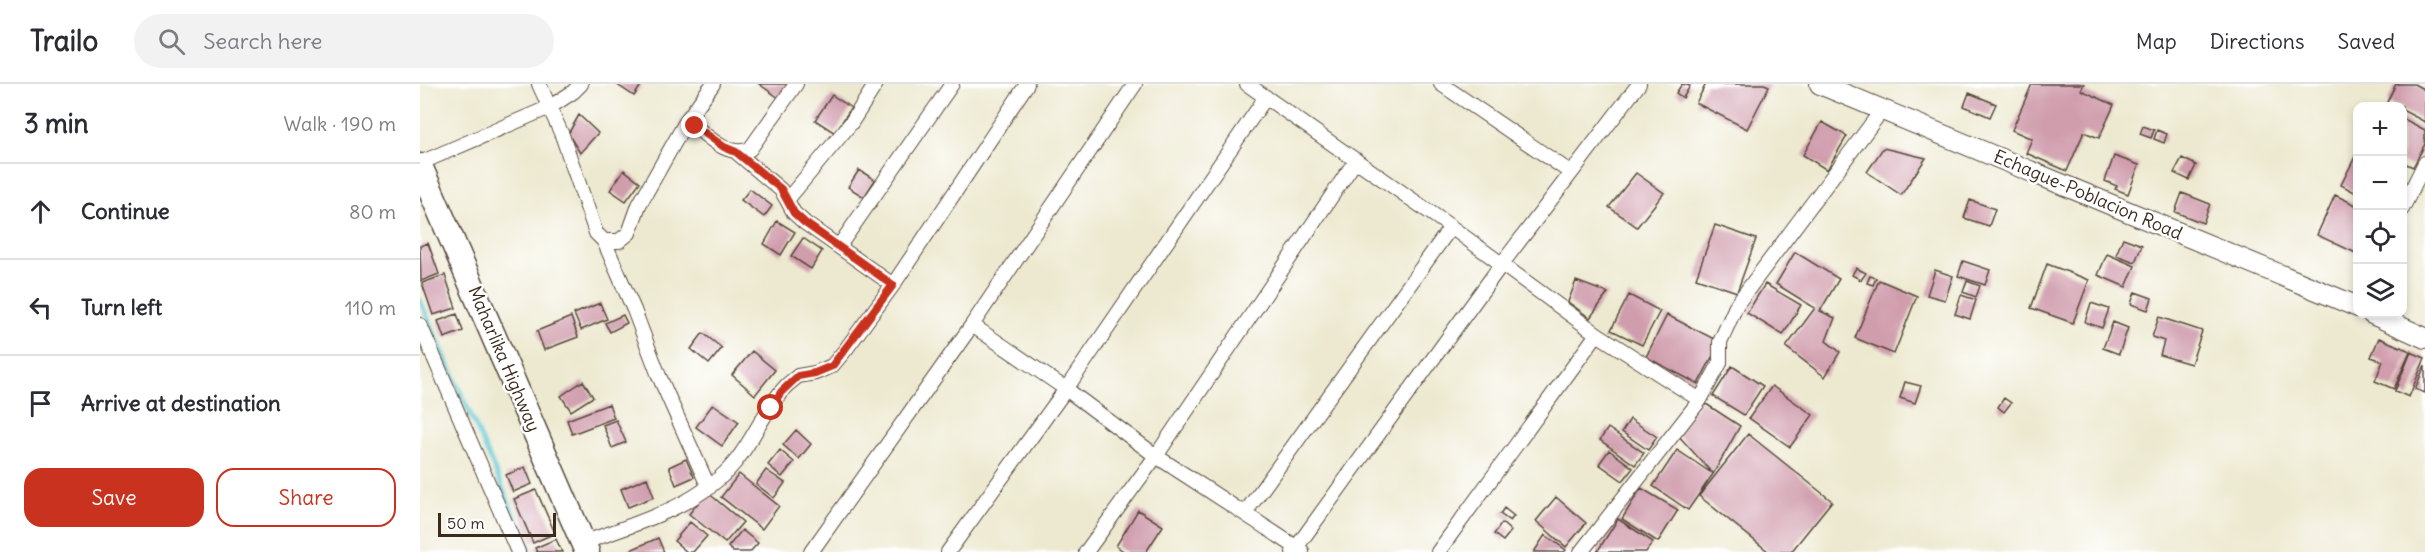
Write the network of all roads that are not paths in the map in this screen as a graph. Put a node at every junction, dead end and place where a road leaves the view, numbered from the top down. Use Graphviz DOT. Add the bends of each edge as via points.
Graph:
graph roads {
  1 [pos="538,84"];
  2 [pos="581,84"];
  3 [pos="713,84"];
  4 [pos="796,84"];
  5 [pos="876,84"];
  6 [pos="952,84"];
  7 [pos="1028,84"];
  8 [pos="1135,84"];
  9 [pos="1247,84"];
  10 [pos="1442,84"];
  11 [pos="1639,84"];
  12 [pos="1820,84"];
  13 [pos="1266,97"];
  14 [pos="550,107"];
  15 [pos="1882,110"];
  16 [pos="687,120"];
  17 [pos="736,152"];
  18 [pos="1356,160"];
  19 [pos="2425,163"];
  20 [pos="420,164"];
  21 [pos="1569,172"];
  22 [pos="787,200"];
  23 [pos="2407,201"];
  24 [pos="1451,227"];
  25 [pos="604,241"];
  26 [pos="839,246"];
  27 [pos="1501,266"];
  28 [pos="893,285"];
  29 [pos="2353,304"];
  30 [pos="2383,318"];
  31 [pos="420,325"];
  32 [pos="972,325"];
  33 [pos="1597,334"];
  34 [pos="2425,339"];
  35 [pos="1066,389"];
  36 [pos="1700,400"];
  37 [pos="1156,456"];
  38 [pos="709,488"];
  39 [pos="1245,513"];
  40 [pos="585,547"];
  41 [pos="1094,550"];
  42 [pos="1298,550"];
  43 [pos="518,552"];
  44 [pos="811,552"];
  45 [pos="948,552"];
  46 [pos="1438,552"];
  47 [pos="1581,552"];
  1 -- 14 [label="street"];
  2 -- 14 [label="street"];
  3 -- 16 [label="street"];
  4 -- 17 [label="street" via="750,149"];
  5 -- 22 [label="street" via="851,123"];
  6 -- 26 [label="street"];
  7 -- 28 [label="street"];
  8 -- 32 [label="street"];
  9 -- 13 [label="street"];
  10 -- 21 [label="street"];
  11 -- 21 [label="street"];
  12 -- 15 [label="main road, Echague-Poblacion Road"];
  13 -- 18 [label="street"];
  13 -- 35 [label="street"];
  14 -- 20 [label="street"];
  14 -- 25 [label="street" via="596,233"];
  15 -- 29 [label="main road, Echague-Poblacion Road"];
  15 -- 36 [label="street" via="1737,304 1720,342 1720,363"];
  16 -- 17 [label="street"];
  16 -- 25 [label="street" via="639,205 629,233 619,241"];
  17 -- 22 [label="street" via="781,189"];
  18 -- 24 [label="street"];
  18 -- 37 [label="street"];
  19 -- 23 [label="street"];
  20 -- 40 [label="highway, Maharlika Highway"];
  21 -- 27 [label="street"];
  22 -- 26 [label="street" via="805,223"];
  24 -- 27 [label="street"];
  24 -- 39 [label="street"];
  25 -- 38 [label="street"];
  26 -- 28 [label="street"];
  27 -- 33 [label="street"];
  27 -- 42 [label="street"];
  28 -- 38 [label="street" via="832,366 798,376 781,392 735,462"];
  30 -- 34 [label="main road, Echague-Poblacion Road"];
  31 -- 43 [label="street"];
  32 -- 35 [label="street"];
  32 -- 44 [label="street"];
  33 -- 36 [label="street"];
  33 -- 46 [label="street"];
  35 -- 37 [label="street"];
  35 -- 45 [label="street"];
  36 -- 47 [label="street"];
  37 -- 39 [label="street"];
  37 -- 41 [label="street"];
  38 -- 40 [label="street"];
  39 -- 42 [label="street"];
}
